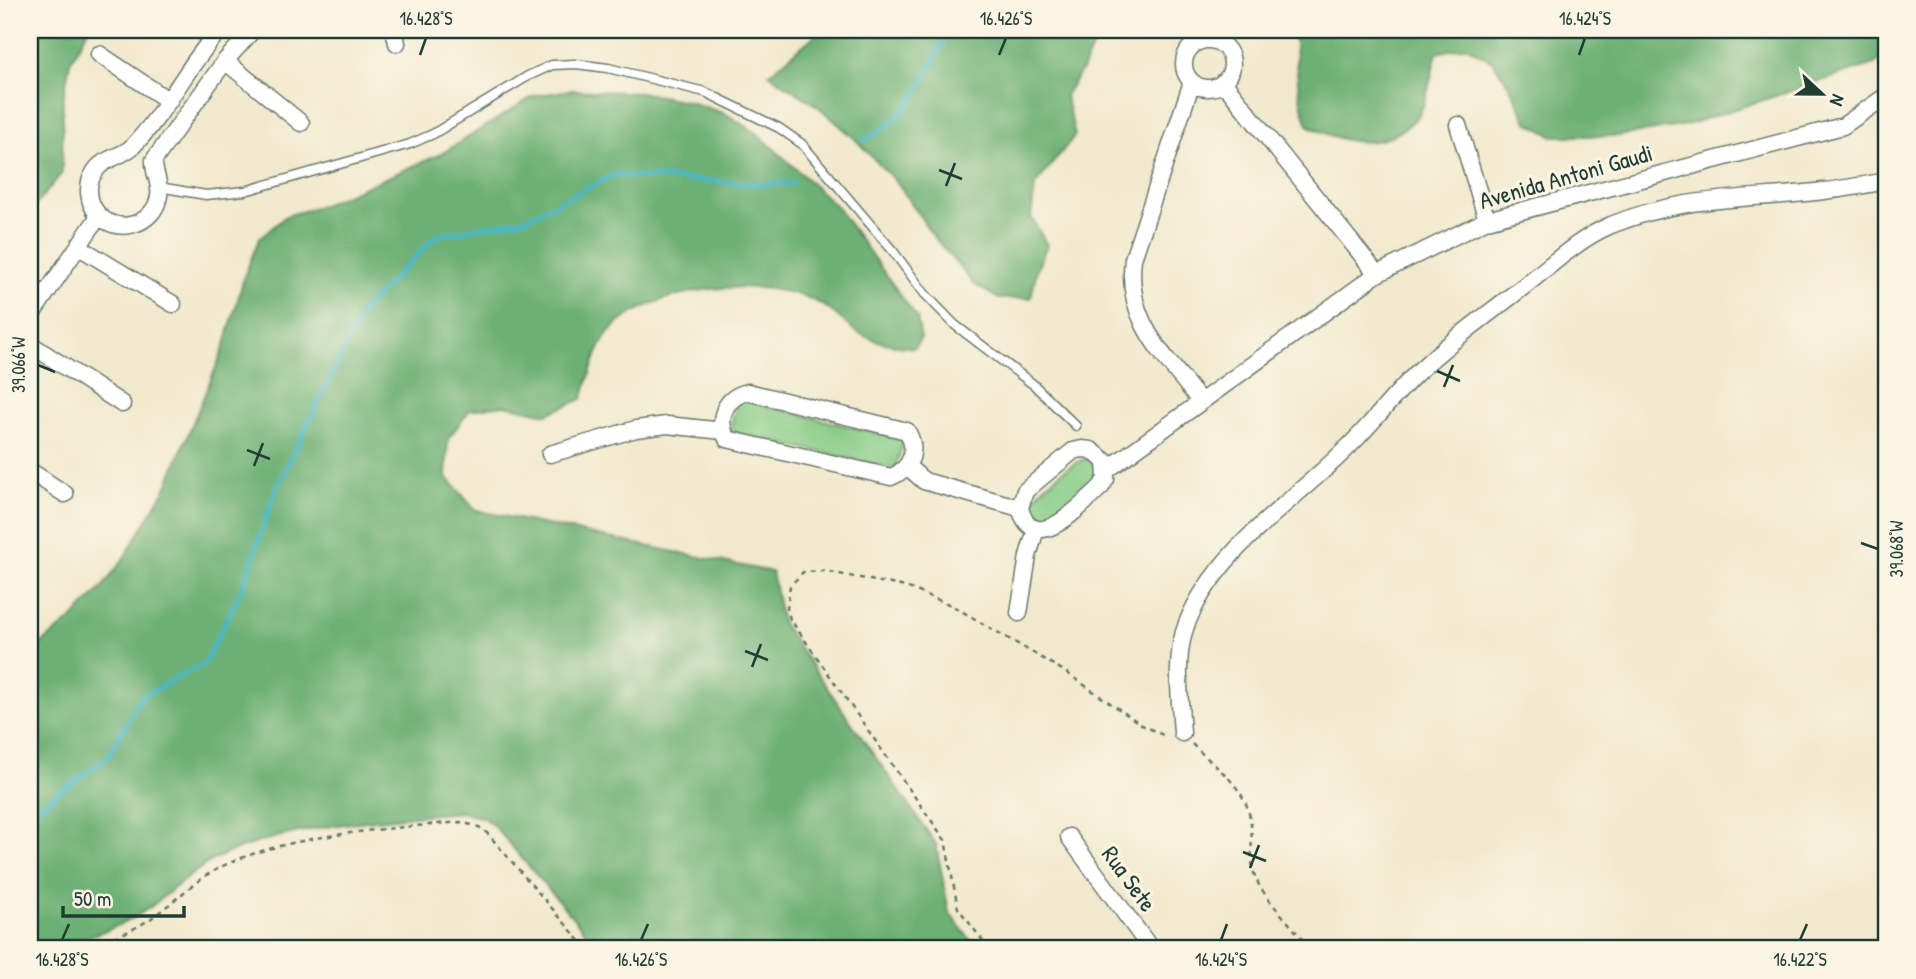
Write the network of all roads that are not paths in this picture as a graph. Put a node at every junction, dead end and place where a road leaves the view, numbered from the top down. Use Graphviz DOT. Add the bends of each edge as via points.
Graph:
graph roads {
  1 [pos="220,30"];
  2 [pos="253,30"];
  3 [pos="99,54"];
  4 [pos="225,61"];
  5 [pos="1192,82"];
  6 [pos="1223,82"];
  7 [pos="1886,96"];
  8 [pos="169,101"];
  9 [pos="301,123"];
  10 [pos="1458,125"];
  11 [pos="1886,181"];
  12 [pos="159,187"];
  13 [pos="99,216"];
  14 [pos="1487,220"];
  15 [pos="79,247"];
  16 [pos="1377,274"];
  17 [pos="173,304"];
  18 [pos="30,317"];
  19 [pos="30,344"];
  20 [pos="1200,401"];
  21 [pos="122,404"];
  22 [pos="1076,426"];
  23 [pos="723,431"];
  24 [pos="550,454"];
  25 [pos="908,467"];
  26 [pos="1107,470"];
  27 [pos="30,471"];
  28 [pos="65,494"];
  29 [pos="1020,508"];
  30 [pos="1036,529"];
  31 [pos="1020,613"];
  32 [pos="1182,733"];
  33 [pos="1069,837"];
  34 [pos="1151,949"];
  1 -- 8 [label="street"];
  2 -- 4 [label="street"];
  3 -- 8 [label="street"];
  4 -- 9 [label="street"];
  4 -- 12 [label="street" via="154,160"];
  5 -- 6 [label="street" via="1207,88"];
  5 -- 6 [label="street" via="1184,59 1193,45 1208,40 1229,52 1231,68"];
  5 -- 20 [label="street" via="1133,258 1130,282 1144,327"];
  6 -- 16 [label="street"];
  7 -- 14 [label="street, Avenida Antoni Gaudi" via="1843,126"];
  8 -- 13 [label="street" via="130,149 95,171 89,194"];
  10 -- 14 [label="street"];
  11 -- 32 [label="street" via="1823,191 1711,199 1637,216 1573,246 1471,324 1421,369 1346,450 1257,528 1199,601 1186,624 1181,651"];
  12 -- 13 [label="street" via="150,214 135,225 116,225"];
  12 -- 22 [label="lane" via="206,195 245,191 387,151 433,134 552,65 608,68 684,86 779,128 802,144 955,325 1034,385"];
  13 -- 15 [label="street"];
  14 -- 16 [label="street, Avenida Antoni Gaudi"];
  15 -- 17 [label="street"];
  15 -- 18 [label="street"];
  16 -- 20 [label="street, Avenida Antoni Gaudi"];
  19 -- 21 [label="street"];
  20 -- 26 [label="street, Avenida Antoni Gaudi"];
  23 -- 24 [label="street" via="667,425 636,429"];
  23 -- 25 [label="street" via="727,439 891,477"];
  23 -- 25 [label="street" via="726,405 748,391 907,431 914,449"];
  25 -- 29 [label="street" via="924,481"];
  26 -- 29 [label="street" via="1105,461 1091,450 1073,451 1025,491"];
  26 -- 30 [label="street, Avenida Antoni Gaudi" via="1101,487 1054,527"];
  27 -- 28 [label="street"];
  29 -- 30 [label="street"];
  30 -- 31 [label="street"];
  33 -- 34 [label="street, Rua Sete"];
}
